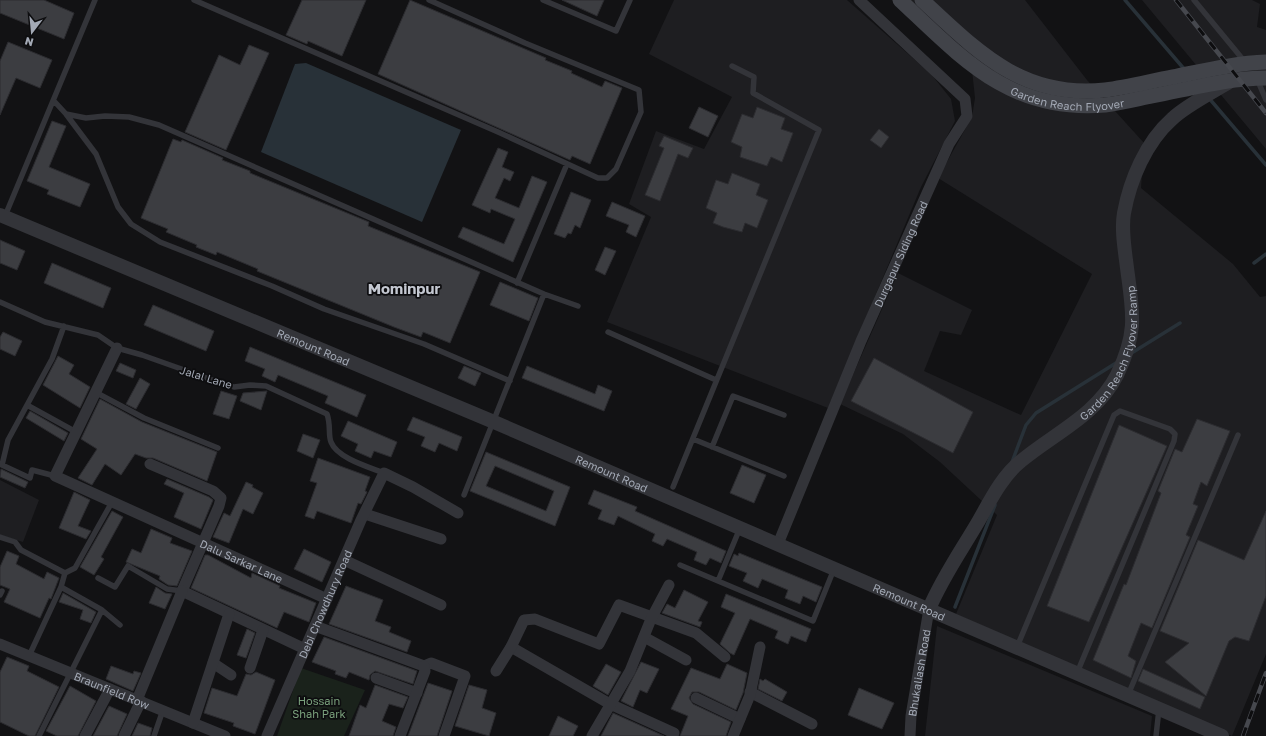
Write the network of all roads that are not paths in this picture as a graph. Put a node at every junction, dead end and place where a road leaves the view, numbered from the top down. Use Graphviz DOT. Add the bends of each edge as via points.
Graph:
graph roads {
  1 [pos="95,0"];
  2 [pos="194,0"];
  3 [pos="429,0"];
  4 [pos="543,0"];
  5 [pos="630,0"];
  6 [pos="859,0"];
  7 [pos="900,0"];
  8 [pos="922,0"];
  9 [pos="1194,0"];
  10 [pos="1266,62"];
  11 [pos="732,66"];
  12 [pos="1250,68"];
  13 [pos="1261,76"];
  14 [pos="1229,82"];
  15 [pos="1266,100"];
  16 [pos="54,101"];
  17 [pos="66,114"];
  18 [pos="567,164"];
  19 [pos="2,216"];
  20 [pos="517,283"];
  21 [pos="544,294"];
  22 [pos="0,302"];
  23 [pos="578,306"];
  24 [pos="64,326"];
  25 [pos="608,332"];
  26 [pos="117,348"];
  27 [pos="716,380"];
  28 [pos="510,381"];
  29 [pos="96,392"];
  30 [pos="27,405"];
  31 [pos="784,415"];
  32 [pos="494,422"];
  33 [pos="76,432"];
  34 [pos="1238,435"];
  35 [pos="693,438"];
  36 [pos="712,447"];
  37 [pos="218,448"];
  38 [pos="150,464"];
  39 [pos="384,474"];
  40 [pos="55,476"];
  41 [pos="784,476"];
  42 [pos="673,487"];
  43 [pos="464,495"];
  44 [pos="112,502"];
  45 [pos="458,513"];
  46 [pos="365,514"];
  47 [pos="740,528"];
  48 [pos="0,537"];
  49 [pos="441,539"];
  50 [pos="202,542"];
  51 [pos="778,544"];
  52 [pos="344,560"];
  53 [pos="680,565"];
  54 [pos="834,568"];
  55 [pos="66,573"];
  56 [pos="98,578"];
  57 [pos="718,581"];
  58 [pos="669,585"];
  59 [pos="61,587"];
  60 [pos="182,591"];
  61 [pos="327,599"];
  62 [pos="441,605"];
  63 [pos="929,609"];
  64 [pos="102,610"];
  65 [pos="229,614"];
  66 [pos="652,616"];
  67 [pos="120,625"];
  68 [pos="315,626"];
  69 [pos="263,630"];
  70 [pos="644,637"];
  71 [pos="1,646"];
  72 [pos="511,647"];
  73 [pos="1017,647"];
  74 [pos="760,648"];
  75 [pos="305,649"];
  76 [pos="29,656"];
  77 [pos="725,658"];
  78 [pos="686,660"];
  79 [pos="213,664"];
  80 [pos="424,666"];
  81 [pos="250,668"];
  82 [pos="496,671"];
  83 [pos="69,672"];
  84 [pos="1077,673"];
  85 [pos="231,675"];
  86 [pos="376,678"];
  87 [pos="110,689"];
  88 [pos="417,692"];
  89 [pos="750,692"];
  90 [pos="1128,695"];
  91 [pos="696,698"];
  92 [pos="139,700"];
  93 [pos="610,704"];
  94 [pos="1159,709"];
  95 [pos="163,710"];
  96 [pos="740,719"];
  97 [pos="193,723"];
  98 [pos="812,724"];
  99 [pos="39,736"];
  100 [pos="85,736"];
  101 [pos="124,736"];
  102 [pos="154,736"];
  103 [pos="225,736"];
  104 [pos="267,736"];
  105 [pos="400,736"];
  106 [pos="444,736"];
  107 [pos="592,736"];
  108 [pos="672,736"];
  109 [pos="733,736"];
  110 [pos="910,736"];
  111 [pos="1156,736"];
  112 [pos="1222,736"];
  1 -- 16 [label="lane"];
  2 -- 18 [label="lane"];
  3 -- 18 [label="lane" via="639,90 641,112 616,169 607,178 598,178"];
  4 -- 5 [label="lane" via="616,31"];
  6 -- 51 [label="street, Durgapur Siding Road" via="965,99 966,116 949,144 861,341"];
  7 -- 14 [label="main road, Garden Reach Flyover" via="977,70 1009,89 1044,101 1075,106 1105,105"];
  8 -- 10 [label="main road, Garden Reach Flyover" via="986,58 1016,75 1055,88 1104,90"];
  9 -- 12 [label="lane"];
  11 -- 27 [label="lane" via="754,77 752,93 819,130"];
  13 -- 14 [label="main road, Garden Reach Flyover"];
  13 -- 15 [label="lane"];
  14 -- 63 [label="street, Garden Reach Flyover Ramp" via="1172,118 1148,148 1136,173 1124,214 1133,312 1132,334 1116,376 1097,401 1072,425 1020,461 999,487 940,583"];
  16 -- 17 [label="lane"];
  16 -- 19 [label="lane"];
  17 -- 20 [label="lane" via="86,118 129,116 159,125"];
  17 -- 28 [label="lane" via="96,154 118,207 131,224 154,238 324,309 424,344"];
  18 -- 20 [label="lane"];
  19 -- 32 [label="street, Remount Road"];
  20 -- 21 [label="lane"];
  21 -- 23 [label="lane"];
  21 -- 28 [label="lane"];
  22 -- 24 [label="lane, Jalal Lane" via="45,322"];
  24 -- 26 [label="lane, Jalal Lane" via="98,335"];
  24 -- 30 [label="lane" via="52,358"];
  25 -- 27 [label="lane"];
  26 -- 29 [label="street"];
  26 -- 39 [label="lane, Jalal Lane" via="234,387 266,386 285,394 326,414 330,424 330,441 335,451"];
  27 -- 35 [label="lane"];
  28 -- 32 [label="lane"];
  29 -- 33 [label="street"];
  29 -- 37 [label="lane" via="144,418"];
  30 -- 33 [label="lane"];
  30 -- 40 [label="lane" via="8,440 2,465 30,478 32,470"];
  31 -- 36 [label="lane" via="734,396"];
  32 -- 43 [label="lane"];
  32 -- 47 [label="street, Remount Road"];
  33 -- 40 [label="street"];
  34 -- 90 [label="lane"];
  35 -- 36 [label="lane"];
  35 -- 42 [label="lane"];
  36 -- 41 [label="lane"];
  38 -- 50 [label="street" via="213,491 220,498 219,506"];
  39 -- 45 [label="street" via="413,487"];
  39 -- 46 [label="street, Debi Chowdhury Road"];
  40 -- 44 [label="street, Dalu Sarkar Lane"];
  44 -- 50 [label="street, Dalu Sarkar Lane"];
  44 -- 55 [label="lane" via="75,568"];
  46 -- 49 [label="street"];
  46 -- 52 [label="street, Debi Chowdhury Road"];
  47 -- 51 [label="street, Remount Road"];
  47 -- 57 [label="lane"];
  48 -- 55 [label="lane" via="15,542 21,550"];
  50 -- 60 [label="street"];
  50 -- 61 [label="street, Dalu Sarkar Lane"];
  51 -- 54 [label="street, Remount Road"];
  52 -- 61 [label="street, Debi Chowdhury Road"];
  52 -- 62 [label="street"];
  53 -- 57 [label="lane"];
  54 -- 57 [label="lane" via="813,621"];
  54 -- 63 [label="street, Remount Road"];
  55 -- 59 [label="lane"];
  56 -- 60 [label="lane" via="115,587 128,566 167,589"];
  58 -- 66 [label="street"];
  59 -- 64 [label="lane"];
  59 -- 76 [label="lane"];
  60 -- 65 [label="street"];
  60 -- 92 [label="street"];
  61 -- 68 [label="street, Debi Chowdhury Road"];
  63 -- 73 [label="street, Remount Road"];
  63 -- 110 [label="street, Bhukaliash Road"];
  64 -- 67 [label="lane"];
  64 -- 83 [label="lane"];
  65 -- 69 [label="street"];
  65 -- 79 [label="street"];
  66 -- 70 [label="street"];
  66 -- 72 [label="street" via="619,605 599,644 535,619 524,620"];
  66 -- 77 [label="street" via="696,633"];
  68 -- 75 [label="street, Debi Chowdhury Road"];
  68 -- 80 [label="street"];
  69 -- 75 [label="street"];
  69 -- 81 [label="street"];
  70 -- 78 [label="street"];
  70 -- 93 [label="street" via="630,671"];
  71 -- 76 [label="street, Braunfield Row"];
  72 -- 82 [label="street"];
  72 -- 93 [label="street"];
  73 -- 84 [label="street, Remount Road"];
  73 -- 84 [label="lane" via="1114,415 1120,411 1130,413 1170,429 1175,434 1174,441"];
  74 -- 89 [label="street"];
  75 -- 104 [label="street, Debi Chowdhury Road"];
  76 -- 83 [label="street, Braunfield Row"];
  79 -- 85 [label="street"];
  79 -- 97 [label="street"];
  80 -- 88 [label="street" via="425,671"];
  80 -- 106 [label="street" via="431,663 465,676"];
  83 -- 87 [label="street, Braunfield Row"];
  83 -- 99 [label="lane"];
  84 -- 90 [label="street, Remount Road"];
  86 -- 88 [label="street"];
  87 -- 92 [label="street, Braunfield Row"];
  87 -- 100 [label="street"];
  88 -- 105 [label="street"];
  89 -- 96 [label="street"];
  89 -- 98 [label="street"];
  90 -- 94 [label="street, Remount Road"];
  91 -- 96 [label="street"];
  92 -- 95 [label="street, Braunfield Row"];
  92 -- 101 [label="street"];
  93 -- 107 [label="street"];
  93 -- 108 [label="street" via="674,733"];
  94 -- 111 [label="lane"];
  94 -- 112 [label="street, Remount Road"];
  95 -- 97 [label="street, Braunfield Row"];
  95 -- 102 [label="lane"];
  96 -- 109 [label="street"];
  97 -- 103 [label="street, Braunfield Row"];
}
